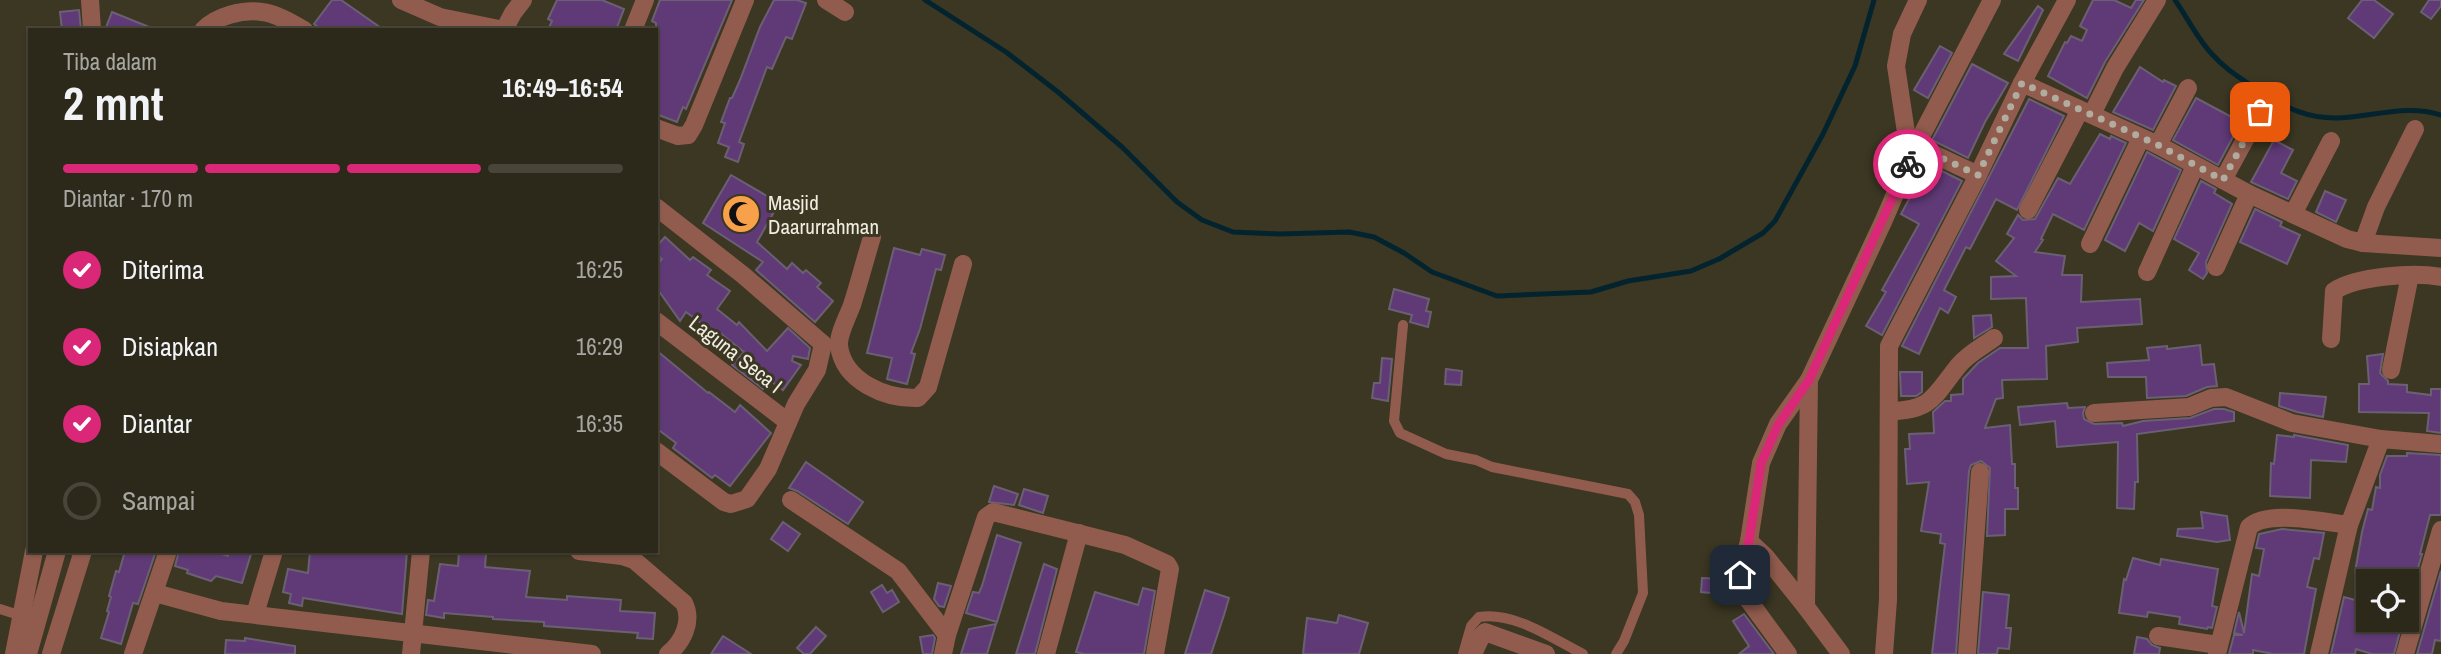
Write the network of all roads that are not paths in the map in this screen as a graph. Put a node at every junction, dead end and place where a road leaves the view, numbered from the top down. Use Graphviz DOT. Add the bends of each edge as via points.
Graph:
graph roads {
  1 [pos="90,0"];
  2 [pos="401,0"];
  3 [pos="523,0"];
  4 [pos="645,0"];
  5 [pos="745,0"];
  6 [pos="826,0"];
  7 [pos="1918,0"];
  8 [pos="1992,0"];
  9 [pos="2067,0"];
  10 [pos="2157,0"];
  11 [pos="845,12"];
  12 [pos="92,28"];
  13 [pos="205,28"];
  14 [pos="299,28"];
  15 [pos="494,28"];
  16 [pos="505,28"];
  17 [pos="635,28"];
  18 [pos="2022,83"];
  19 [pos="2188,88"];
  20 [pos="2086,112"];
  21 [pos="2260,112"];
  22 [pos="658,129"];
  23 [pos="2415,129"];
  24 [pos="2331,141"];
  25 [pos="2150,142"];
  26 [pos="1916,146"];
  27 [pos="2195,166"];
  28 [pos="1978,175"];
  29 [pos="2223,180"];
  30 [pos="2249,194"];
  31 [pos="658,209"];
  32 [pos="2028,210"];
  33 [pos="2293,214"];
  34 [pos="872,237"];
  35 [pos="2363,243"];
  36 [pos="2090,244"];
  37 [pos="2441,248"];
  38 [pos="963,264"];
  39 [pos="2216,267"];
  40 [pos="2147,272"];
  41 [pos="2410,275"];
  42 [pos="2441,277"];
  43 [pos="658,323"];
  44 [pos="1403,325"];
  45 [pos="1994,338"];
  46 [pos="2331,339"];
  47 [pos="831,344"];
  48 [pos="2391,370"];
  49 [pos="1809,380"];
  50 [pos="1890,411"];
  51 [pos="2094,413"];
  52 [pos="788,422"];
  53 [pos="2381,439"];
  54 [pos="2441,444"];
  55 [pos="658,454"];
  56 [pos="1980,472"];
  57 [pos="791,500"];
  58 [pos="2349,525"];
  59 [pos="2441,530"];
  60 [pos="1079,533"];
  61 [pos="1749,541"];
  62 [pos="34,553"];
  63 [pos="56,553"];
  64 [pos="82,553"];
  65 [pos="167,553"];
  66 [pos="273,553"];
  67 [pos="421,553"];
  68 [pos="596,553"];
  69 [pos="155,593"];
  70 [pos="1806,607"];
  71 [pos="0,609"];
  72 [pos="255,614"];
  73 [pos="22,617"];
  74 [pos="413,634"];
  75 [pos="947,635"];
  76 [pos="2158,636"];
  77 [pos="2217,650"];
  78 [pos="13,654"];
  79 [pos="28,654"];
  80 [pos="51,654"];
  81 [pos="134,654"];
  82 [pos="411,654"];
  83 [pos="592,654"];
  84 [pos="668,654"];
  85 [pos="943,654"];
  86 [pos="1046,654"];
  87 [pos="1155,654"];
  88 [pos="1463,654"];
  89 [pos="1473,654"];
  90 [pos="1546,654"];
  91 [pos="1583,654"];
  92 [pos="1616,654"];
  93 [pos="1788,654"];
  94 [pos="1841,654"];
  95 [pos="1884,654"];
  96 [pos="1967,654"];
  97 [pos="2319,654"];
  98 [pos="2405,654"];
  1 -- 12 [label="street"];
  2 -- 15 [label="street" via="440,17"];
  3 -- 16 [label="street"];
  4 -- 17 [label="street"];
  5 -- 22 [label="street" via="688,135"];
  6 -- 11 [label="street"];
  7 -- 26 [label="street" via="1902,34 1896,66 1907,139"];
  8 -- 26 [label="street"];
  9 -- 18 [label="street"];
  10 -- 20 [label="street"];
  13 -- 14 [label="street" via="232,14 263,12"];
  18 -- 20 [label="street"];
  18 -- 28 [label="street"];
  19 -- 25 [label="street"];
  20 -- 25 [label="street"];
  20 -- 32 [label="street"];
  21 -- 29 [label="street"];
  23 -- 35 [label="street"];
  24 -- 33 [label="street"];
  25 -- 27 [label="street"];
  25 -- 36 [label="street"];
  26 -- 28 [label="street"];
  26 -- 49 [label="street"];
  27 -- 29 [label="street"];
  27 -- 40 [label="street"];
  28 -- 50 [label="street" via="1892,338"];
  29 -- 30 [label="street"];
  30 -- 33 [label="street"];
  30 -- 39 [label="street"];
  31 -- 47 [label="street"];
  33 -- 35 [label="street"];
  34 -- 47 [label="street"];
  35 -- 37 [label="street"];
  38 -- 47 [label="street" via="928,387 918,398 899,399 862,382"];
  41 -- 42 [label="street"];
  41 -- 46 [label="street" via="2354,282 2334,291"];
  41 -- 48 [label="street"];
  43 -- 52 [label="street, Laguna Seca I"];
  44 -- 92 [label="lane" via="1394,421 1400,433 1446,454 1628,494 1635,502 1643,593"];
  45 -- 50 [label="street" via="1960,363 1935,398 1910,411"];
  47 -- 52 [label="street"];
  49 -- 61 [label="street" via="1778,425 1761,463"];
  49 -- 70 [label="street"];
  50 -- 95 [label="street"];
  51 -- 53 [label="street" via="2189,407 2226,397 2292,423"];
  52 -- 55 [label="street" via="768,469 747,499 738,502 724,502"];
  53 -- 54 [label="street"];
  53 -- 58 [label="street"];
  56 -- 96 [label="street"];
  57 -- 75 [label="street" via="898,571"];
  58 -- 77 [label="street" via="2285,518 2254,522"];
  58 -- 97 [label="street"];
  59 -- 98 [label="street"];
  60 -- 75 [label="street" via="993,512 986,517"];
  60 -- 86 [label="street"];
  60 -- 87 [label="street" via="1125,545 1167,564 1166,603"];
  61 -- 70 [label="street"];
  61 -- 93 [label="street" via="1741,590"];
  62 -- 73 [label="street"];
  63 -- 79 [label="street"];
  64 -- 80 [label="street"];
  65 -- 69 [label="street"];
  66 -- 72 [label="street"];
  67 -- 74 [label="street"];
  68 -- 84 [label="street" via="634,560 684,603 688,611 685,631"];
  69 -- 72 [label="street" via="221,611"];
  69 -- 81 [label="street"];
  70 -- 94 [label="street"];
  71 -- 73 [label="lane"];
  72 -- 74 [label="street"];
  73 -- 78 [label="street"];
  74 -- 82 [label="street"];
  74 -- 83 [label="street"];
  75 -- 85 [label="street"];
  76 -- 77 [label="street"];
  88 -- 91 [label="lane" via="1471,626 1479,617 1493,614"];
  89 -- 90 [label="street" via="1485,632"];
}
